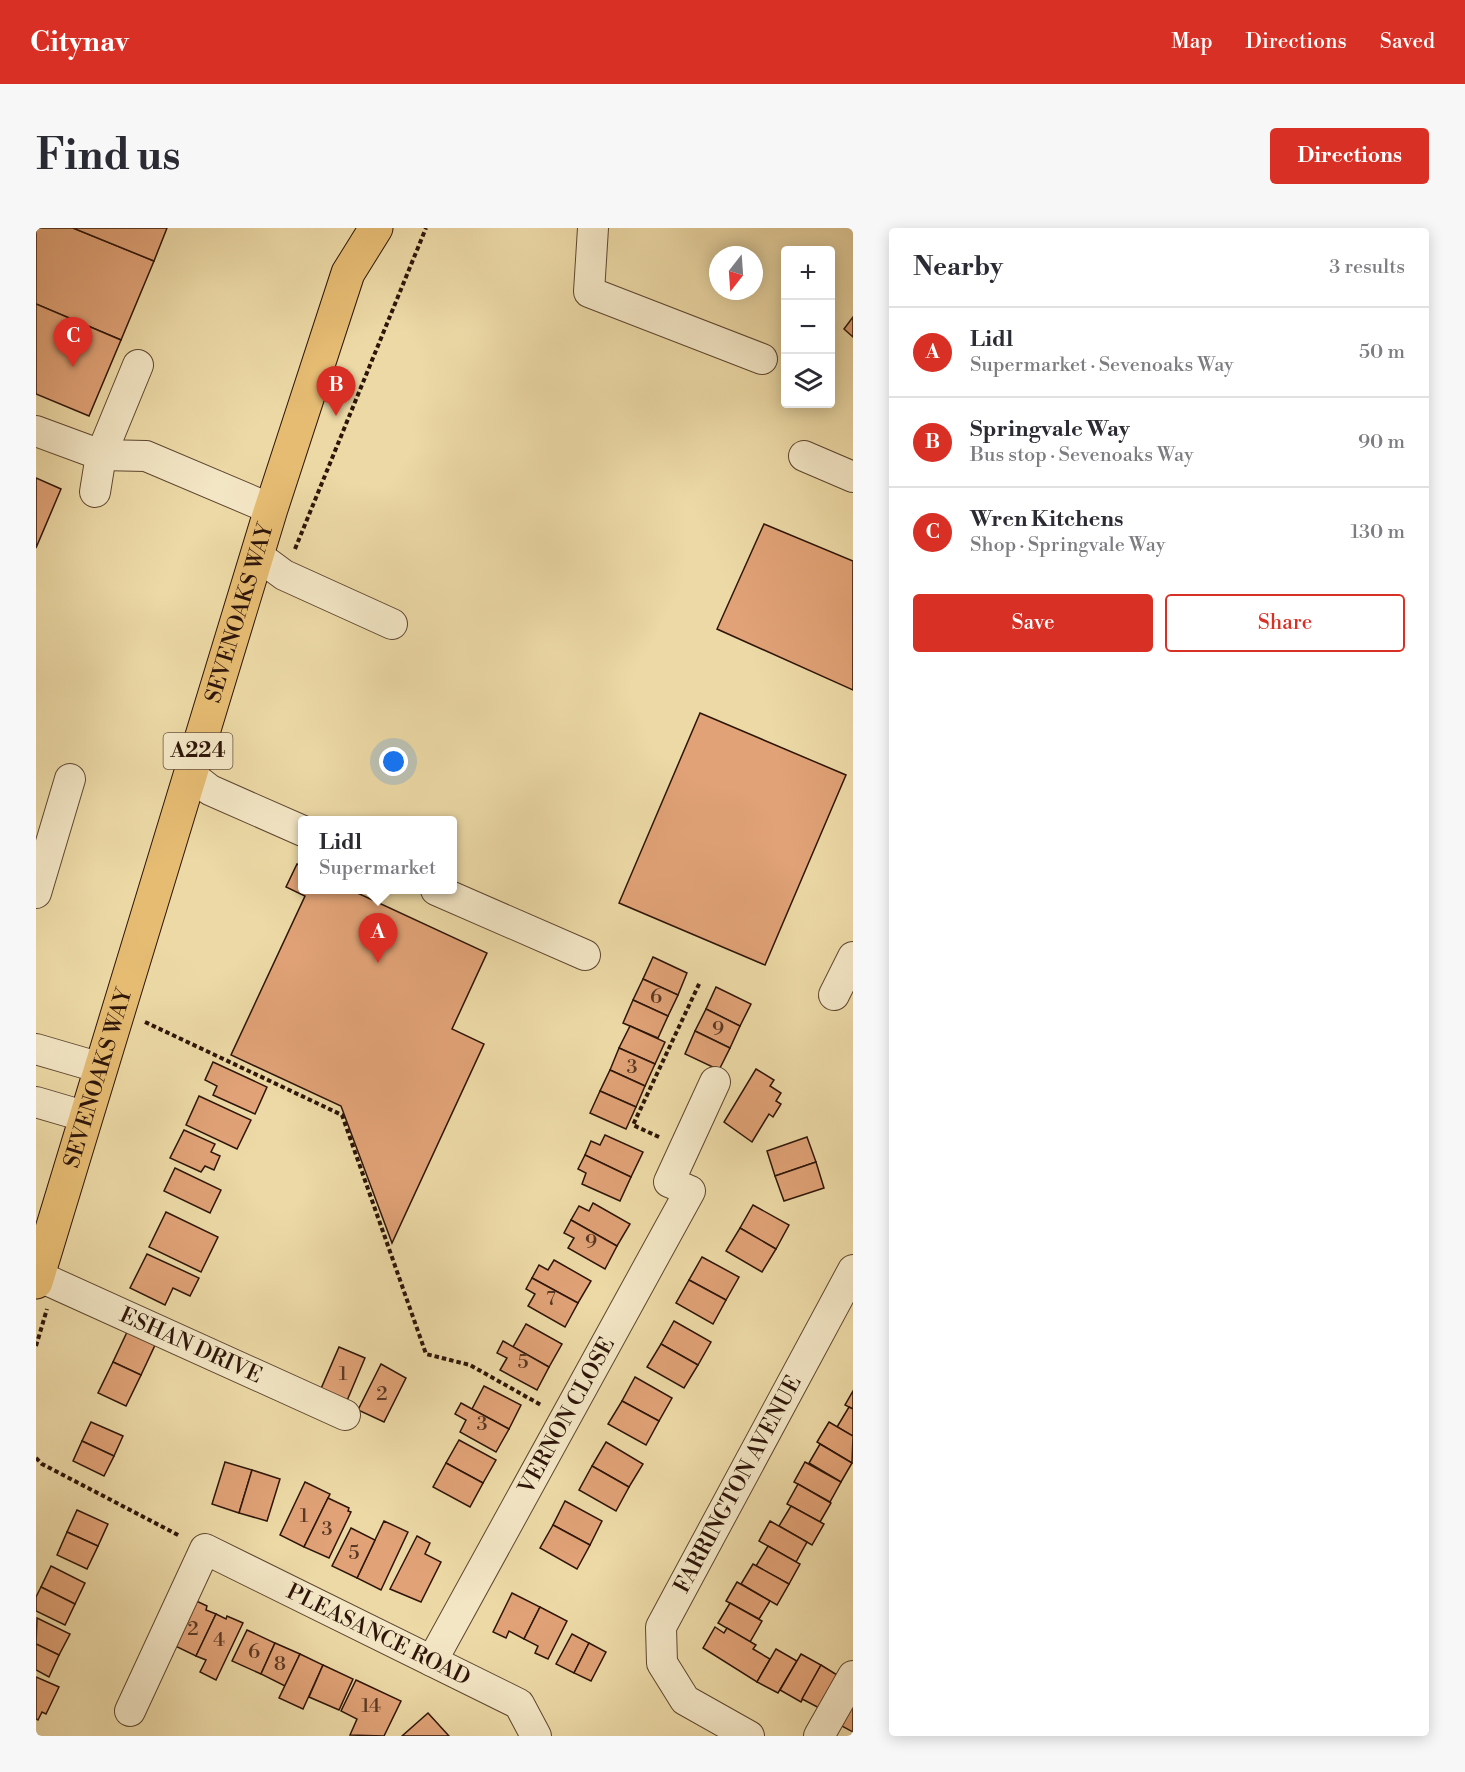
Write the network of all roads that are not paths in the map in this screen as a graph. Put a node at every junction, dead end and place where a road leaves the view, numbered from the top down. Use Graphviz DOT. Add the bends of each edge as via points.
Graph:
graph roads {
  1 [pos="376,228"];
  2 [pos="593,228"];
  3 [pos="762,359"];
  4 [pos="138,365"];
  5 [pos="36,431"];
  6 [pos="101,455"];
  7 [pos="804,456"];
  8 [pos="853,477"];
  9 [pos="96,492"];
  10 [pos="271,509"];
  11 [pos="257,555"];
  12 [pos="392,624"];
  13 [pos="191,775"];
  14 [pos="70,779"];
  15 [pos="298,829"];
  16 [pos="36,893"];
  17 [pos="445,894"];
  18 [pos="585,955"];
  19 [pos="853,957"];
  20 [pos="834,995"];
  21 [pos="36,1049"];
  22 [pos="102,1068"];
  23 [pos="716,1082"];
  24 [pos="36,1102"];
  25 [pos="87,1117"];
  26 [pos="853,1270"];
  27 [pos="37,1279"];
  28 [pos="345,1415"];
  29 [pos="432,1661"];
  30 [pos="853,1676"];
  31 [pos="129,1711"];
  32 [pos="536,1736"];
  33 [pos="749,1736"];
  34 [pos="819,1736"];
  1 -- 10 [label="main road, SEVENOAKS WAY / A224" via="348,273"];
  2 -- 3 [label="street" via="589,292"];
  4 -- 6 [label="street"];
  5 -- 6 [label="street"];
  6 -- 9 [label="street"];
  6 -- 10 [label="street" via="146,456"];
  7 -- 8 [label="street"];
  10 -- 11 [label="main road, SEVENOAKS WAY / A224"];
  11 -- 12 [label="street" via="284,575"];
  11 -- 13 [label="main road, SEVENOAKS WAY / A224"];
  13 -- 15 [label="street" via="210,790"];
  13 -- 22 [label="main road, SEVENOAKS WAY / A224"];
  14 -- 16 [label="street"];
  17 -- 18 [label="street"];
  19 -- 20 [label="street"];
  21 -- 22 [label="street"];
  22 -- 25 [label="main road, SEVENOAKS WAY / A224"];
  23 -- 29 [label="street, VERNON CLOSE" via="669,1182 690,1191"];
  24 -- 25 [label="street"];
  25 -- 27 [label="main road, SEVENOAKS WAY / A224"];
  26 -- 33 [label="street, FARRINGTON AVENUE" via="661,1627 662,1663 685,1700"];
  27 -- 28 [label="street, ESHAN DRIVE"];
  29 -- 31 [label="street, PLEASANCE ROAD" via="205,1549"];
  29 -- 32 [label="street, PLEASANCE ROAD" via="519,1704"];
  30 -- 34 [label="street"];
}
